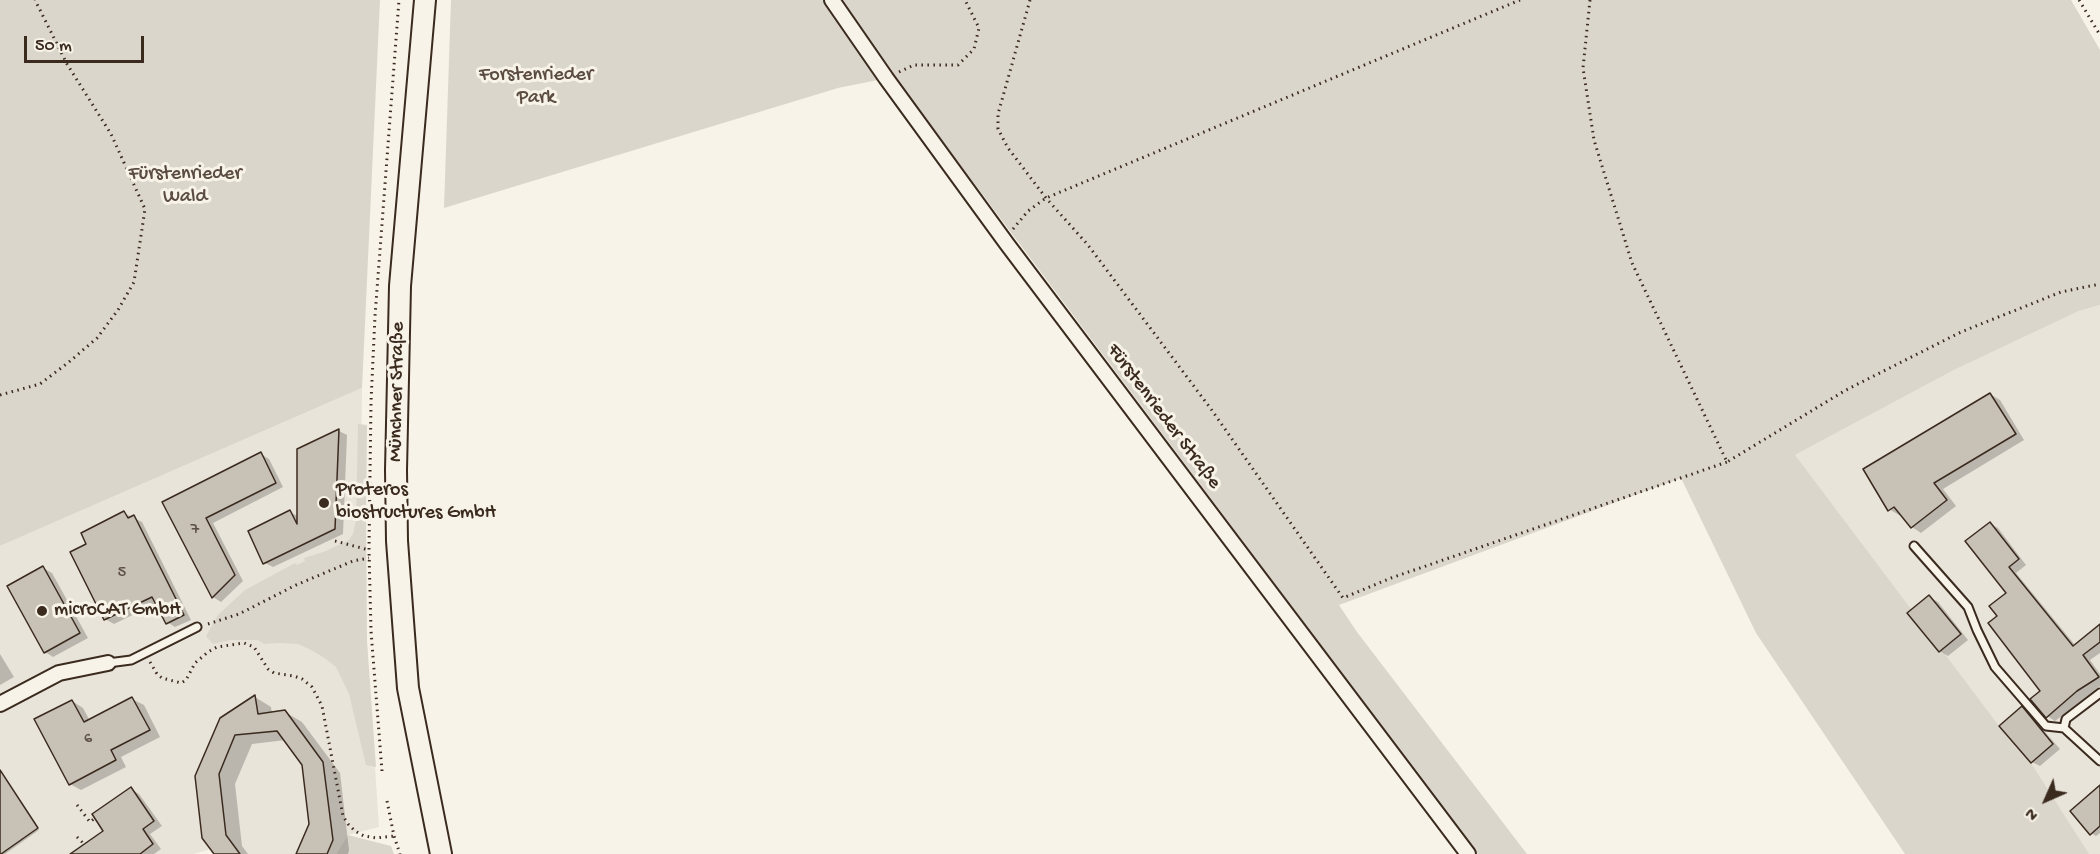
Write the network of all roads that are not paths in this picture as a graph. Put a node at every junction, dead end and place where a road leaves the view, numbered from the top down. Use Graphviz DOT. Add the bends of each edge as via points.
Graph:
graph roads {
  1 [pos="425,0"];
  2 [pos="832,0"];
  3 [pos="1914,546"];
  4 [pos="197,627"];
  5 [pos="108,663"];
  6 [pos="2100,693"];
  7 [pos="0,704"];
  8 [pos="2064,728"];
  9 [pos="2100,760"];
  10 [pos="441,854"];
  11 [pos="1468,854"];
  1 -- 10 [label="main road, Münchner Straße" via="400,286 397,541 408,688"];
  2 -- 11 [label="street, Fürstenrieder Straße" via="1004,240"];
  3 -- 8 [label="lane" via="1968,607 1995,667 2046,726"];
  4 -- 5 [label="lane" via="131,660"];
  5 -- 7 [label="street" via="59,673"];
  6 -- 8 [label="lane" via="2066,719"];
  8 -- 9 [label="lane"];
}
